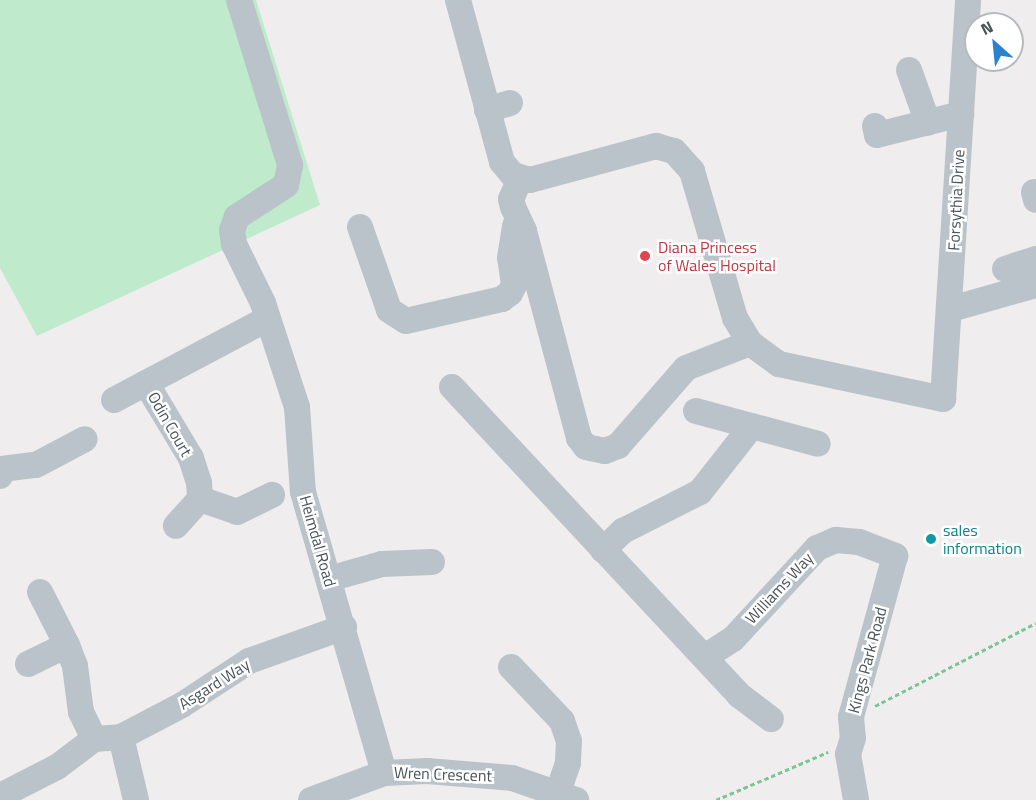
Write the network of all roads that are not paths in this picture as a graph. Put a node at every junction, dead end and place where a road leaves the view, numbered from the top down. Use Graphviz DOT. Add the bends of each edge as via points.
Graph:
graph roads {
  1 [pos="239,0"];
  2 [pos="458,0"];
  3 [pos="968,0"];
  4 [pos="909,70"];
  5 [pos="961,114"];
  6 [pos="928,123"];
  7 [pos="875,126"];
  8 [pos="520,178"];
  9 [pos="513,207"];
  10 [pos="360,227"];
  11 [pos="1036,259"];
  12 [pos="1005,269"];
  13 [pos="1036,285"];
  14 [pos="951,309"];
  15 [pos="267,320"];
  16 [pos="750,343"];
  17 [pos="146,383"];
  18 [pos="452,387"];
  19 [pos="114,400"];
  20 [pos="696,411"];
  21 [pos="752,426"];
  22 [pos="85,439"];
  23 [pos="818,444"];
  24 [pos="0,469"];
  25 [pos="272,495"];
  26 [pos="200,499"];
  27 [pos="176,526"];
  28 [pos="603,550"];
  29 [pos="895,556"];
  30 [pos="432,562"];
  31 [pos="329,579"];
  32 [pos="40,592"];
  33 [pos="344,627"];
  34 [pos="67,645"];
  35 [pos="705,657"];
  36 [pos="28,664"];
  37 [pos="511,667"];
  38 [pos="771,719"];
  39 [pos="121,737"];
  40 [pos="94,739"];
  41 [pos="384,772"];
  42 [pos="0,796"];
  43 [pos="567,796"];
  44 [pos="315,799"];
  45 [pos="136,800"];
  46 [pos="856,800"];
  1 -- 15 [label="street, Heimdal Road" via="290,165 286,185 237,217 232,230 234,244"];
  2 -- 8 [label="street" via="499,106 502,162"];
  3 -- 5 [label="street, Forsythia Drive"];
  4 -- 6 [label="street"];
  5 -- 6 [label="street"];
  5 -- 14 [label="street, Forsythia Drive"];
  6 -- 7 [label="street" via="877,135"];
  8 -- 9 [label="street" via="511,199"];
  8 -- 16 [label="street" via="540,178 656,146 682,156 692,171 735,318"];
  9 -- 10 [label="street" via="510,258 515,273 510,293 502,299 406,321 388,310"];
  9 -- 16 [label="street" via="524,231 579,438 586,447 605,452 618,446 686,368"];
  11 -- 12 [label="street"];
  13 -- 14 [label="street"];
  14 -- 16 [label="street, Forsythia Drive" via="943,399 779,364"];
  15 -- 17 [label="street, Odin Court"];
  15 -- 31 [label="street, Heimdal Road" via="297,407 303,492"];
  17 -- 19 [label="street, Odin Court"];
  17 -- 26 [label="street, Odin Court" via="191,458"];
  18 -- 28 [label="street"];
  20 -- 21 [label="street"];
  21 -- 23 [label="street"];
  21 -- 28 [label="street" via="700,492 623,531"];
  22 -- 24 [label="street" via="36,465"];
  25 -- 26 [label="street" via="237,512"];
  26 -- 27 [label="street"];
  28 -- 35 [label="street"];
  29 -- 35 [label="street, Williams Way" via="859,542 836,540 817,548 733,639"];
  29 -- 46 [label="street, Kings Park Road" via="852,728 848,754"];
  30 -- 31 [label="street" via="382,564"];
  31 -- 33 [label="street, Heimdal Road"];
  32 -- 34 [label="street"];
  33 -- 39 [label="street, Asgard Way" via="249,661 182,705"];
  33 -- 41 [label="street, Heimdal Road"];
  34 -- 36 [label="street"];
  34 -- 40 [label="street" via="75,666 81,712"];
  35 -- 38 [label="street" via="739,695"];
  37 -- 43 [label="street" via="562,721 569,741"];
  39 -- 40 [label="street, Asgard Way"];
  39 -- 45 [label="street"];
  40 -- 42 [label="street" via="57,767"];
  41 -- 43 [label="street, Wren Crescent" via="466,772 512,778"];
  41 -- 44 [label="street, Wren Crescent"];
}
